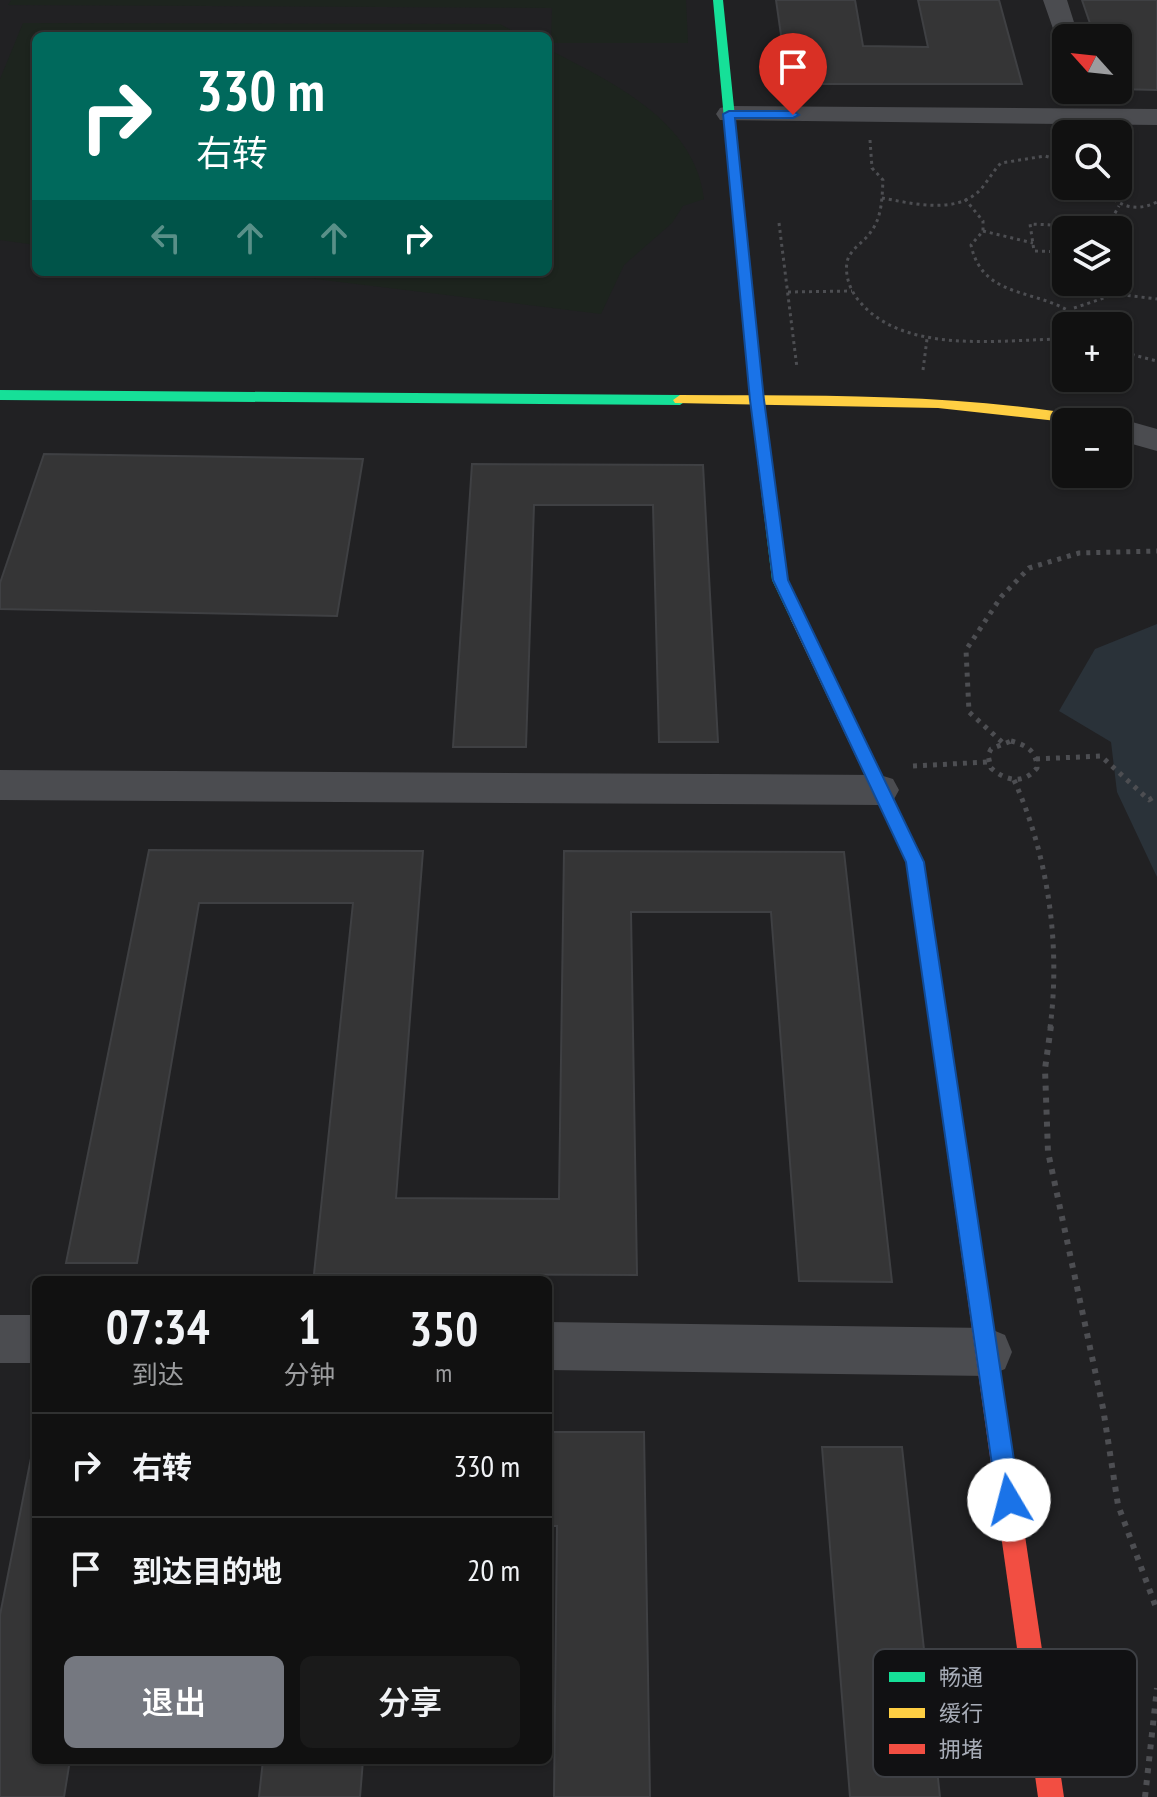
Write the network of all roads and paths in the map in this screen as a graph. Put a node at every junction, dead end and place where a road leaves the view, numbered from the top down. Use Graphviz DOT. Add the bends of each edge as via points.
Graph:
graph roads {
  1 [pos="718,0"];
  2 [pos="1055,0"];
  3 [pos="1063,24"];
  4 [pos="1088,104"];
  5 [pos="729,114"];
  6 [pos="873,115"];
  7 [pos="1092,117"];
  8 [pos="1157,117"];
  9 [pos="1052,158"];
  10 [pos="882,198"];
  11 [pos="965,199"];
  12 [pos="1113,200"];
  13 [pos="1157,202"];
  14 [pos="1119,206"];
  15 [pos="1113,216"];
  16 [pos="779,218"];
  17 [pos="1052,225"];
  18 [pos="983,231"];
  19 [pos="1033,243"];
  20 [pos="1052,252"];
  21 [pos="853,291"];
  22 [pos="788,292"];
  23 [pos="1110,296"];
  24 [pos="1132,296"];
  25 [pos="1157,299"];
  26 [pos="1074,308"];
  27 [pos="1077,312"];
  28 [pos="927,339"];
  29 [pos="1052,339"];
  30 [pos="1132,355"];
  31 [pos="1157,361"];
  32 [pos="923,371"];
  33 [pos="0,395"];
  34 [pos="757,400"];
  35 [pos="802,401"];
  36 [pos="1052,414"];
  37 [pos="1132,433"];
  38 [pos="1157,440"];
  39 [pos="1157,551"];
  40 [pos="1002,742"];
  41 [pos="1036,759"];
  42 [pos="988,762"];
  43 [pos="875,779"];
  44 [pos="1014,780"];
  45 [pos="0,785"];
  46 [pos="1157,795"];
  47 [pos="0,1339"];
  48 [pos="32,1339"];
  49 [pos="552,1346"];
  50 [pos="988,1352"];
  51 [pos="1157,1610"];
  52 [pos="1030,1649"];
  53 [pos="1157,1688"];
  54 [pos="1048,1777"];
  55 [pos="1051,1797"];
  56 [pos="1145,1797"];
  1 -- 5 [label="street"];
  2 -- 3 [label="street"];
  4 -- 7 [label="street"];
  5 -- 6 [label="street"];
  5 -- 34 [label="street"];
  6 -- 7 [label="street"];
  6 -- 10 [label="path" via="868,152 872,168 883,180"];
  7 -- 8 [label="street"];
  9 -- 11 [label="path" via="1001,163 977,194"];
  10 -- 11 [label="path" via="928,204"];
  10 -- 21 [label="path" via="881,214 847,264"];
  11 -- 18 [label="path" via="980,212"];
  12 -- 14 [label="path"];
  13 -- 14 [label="path" via="1137,210"];
  14 -- 15 [label="path"];
  16 -- 22 [label="path"];
  17 -- 19 [label="path" via="1030,224"];
  18 -- 19 [label="path"];
  18 -- 26 [label="path" via="971,245 972,256 975,270 988,282"];
  19 -- 20 [label="path" via="1034,251"];
  21 -- 22 [label="path"];
  21 -- 28 [label="path" via="883,321 905,335"];
  22 -- 35 [label="path"];
  23 -- 26 [label="path"];
  24 -- 25 [label="path"];
  26 -- 27 [label="path"];
  28 -- 29 [label="path"];
  28 -- 32 [label="path"];
  30 -- 31 [label="path"];
  33 -- 34 [label="street"];
  34 -- 35 [label="street"];
  34 -- 43 [label="street" via="780,580"];
  35 -- 36 [label="street" via="955,402"];
  37 -- 38 [label="street"];
  39 -- 40 [label="path" via="1066,557 1029,568 1001,597 966,650 969,712"];
  40 -- 41 [label="path" via="1026,746"];
  40 -- 42 [label="path" via="991,749"];
  41 -- 44 [label="path" via="1034,773"];
  41 -- 46 [label="path" via="1101,756 1149,800"];
  42 -- 43 [label="path"];
  42 -- 44 [label="path" via="997,774"];
  43 -- 45 [label="street"];
  43 -- 50 [label="street" via="915,862"];
  44 -- 51 [label="path" via="1029,813 1050,898 1048,1152 1100,1393 1118,1505"];
  47 -- 48 [label="street"];
  49 -- 50 [label="street"];
  50 -- 52 [label="street"];
  53 -- 56 [label="path"];
  54 -- 55 [label="street"];
}
